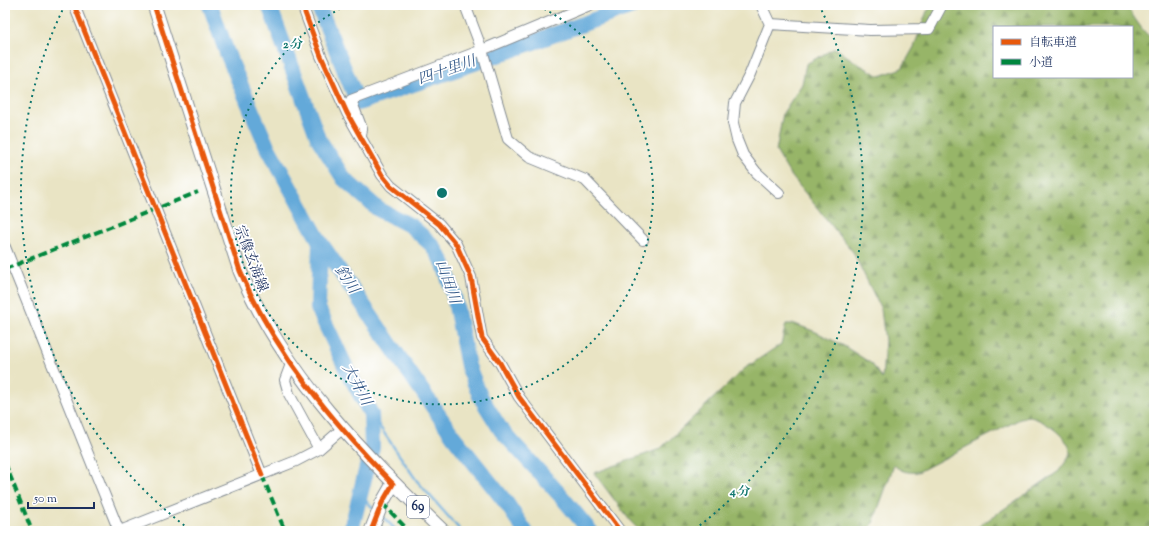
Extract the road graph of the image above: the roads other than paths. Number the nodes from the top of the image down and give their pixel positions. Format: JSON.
{"nodes":[{"id":1,"x":74,"y":5,"type":"edge"},
{"id":2,"x":154,"y":5,"type":"edge"},
{"id":3,"x":302,"y":5,"type":"edge"},
{"id":4,"x":464,"y":5,"type":"edge"},
{"id":5,"x":590,"y":5,"type":"edge"},
{"id":6,"x":761,"y":5,"type":"edge"},
{"id":7,"x":942,"y":5,"type":"edge"},
{"id":8,"x":770,"y":24,"type":"junction"},
{"id":9,"x":482,"y":50,"type":"junction"},
{"id":10,"x":361,"y":136,"type":"junction"},
{"id":11,"x":779,"y":193,"type":"dead end"},
{"id":12,"x":643,"y":240,"type":"dead end"},
{"id":13,"x":5,"y":247,"type":"edge"},
{"id":14,"x":292,"y":364,"type":"junction"},
{"id":15,"x":342,"y":429,"type":"junction"},
{"id":16,"x":319,"y":448,"type":"junction"},
{"id":17,"x":262,"y":475,"type":"junction"},
{"id":18,"x":393,"y":484,"type":"junction"},
{"id":19,"x":120,"y":531,"type":"edge"},
{"id":20,"x":371,"y":531,"type":"edge"},
{"id":21,"x":442,"y":531,"type":"edge"},
{"id":22,"x":620,"y":531,"type":"edge"}],
"edges":[{"from":1,"to":17,"type":"street"},
{"from":2,"to":14,"type":"main road","name":"宗像玄海線","number":"69"},
{"from":3,"to":10,"type":"street"},
{"from":4,"to":9,"type":"street"},
{"from":5,"to":9,"type":"street"},
{"from":6,"to":8,"type":"street"},
{"from":7,"to":8,"type":"street"},
{"from":8,"to":11,"type":"street"},
{"from":9,"to":10,"type":"street"},
{"from":9,"to":12,"type":"street"},
{"from":10,"to":22,"type":"street"},
{"from":13,"to":19,"type":"street"},
{"from":14,"to":15,"type":"main road","name":"宗像玄海線","number":"69"},
{"from":14,"to":16,"type":"street"},
{"from":15,"to":16,"type":"street"},
{"from":15,"to":18,"type":"main road","name":"宗像玄海線","number":"69"},
{"from":16,"to":17,"type":"street"},
{"from":17,"to":19,"type":"street"},
{"from":18,"to":20,"type":"main road"},
{"from":18,"to":21,"type":"main road","name":"宗像玄海線","number":"69"}]}
